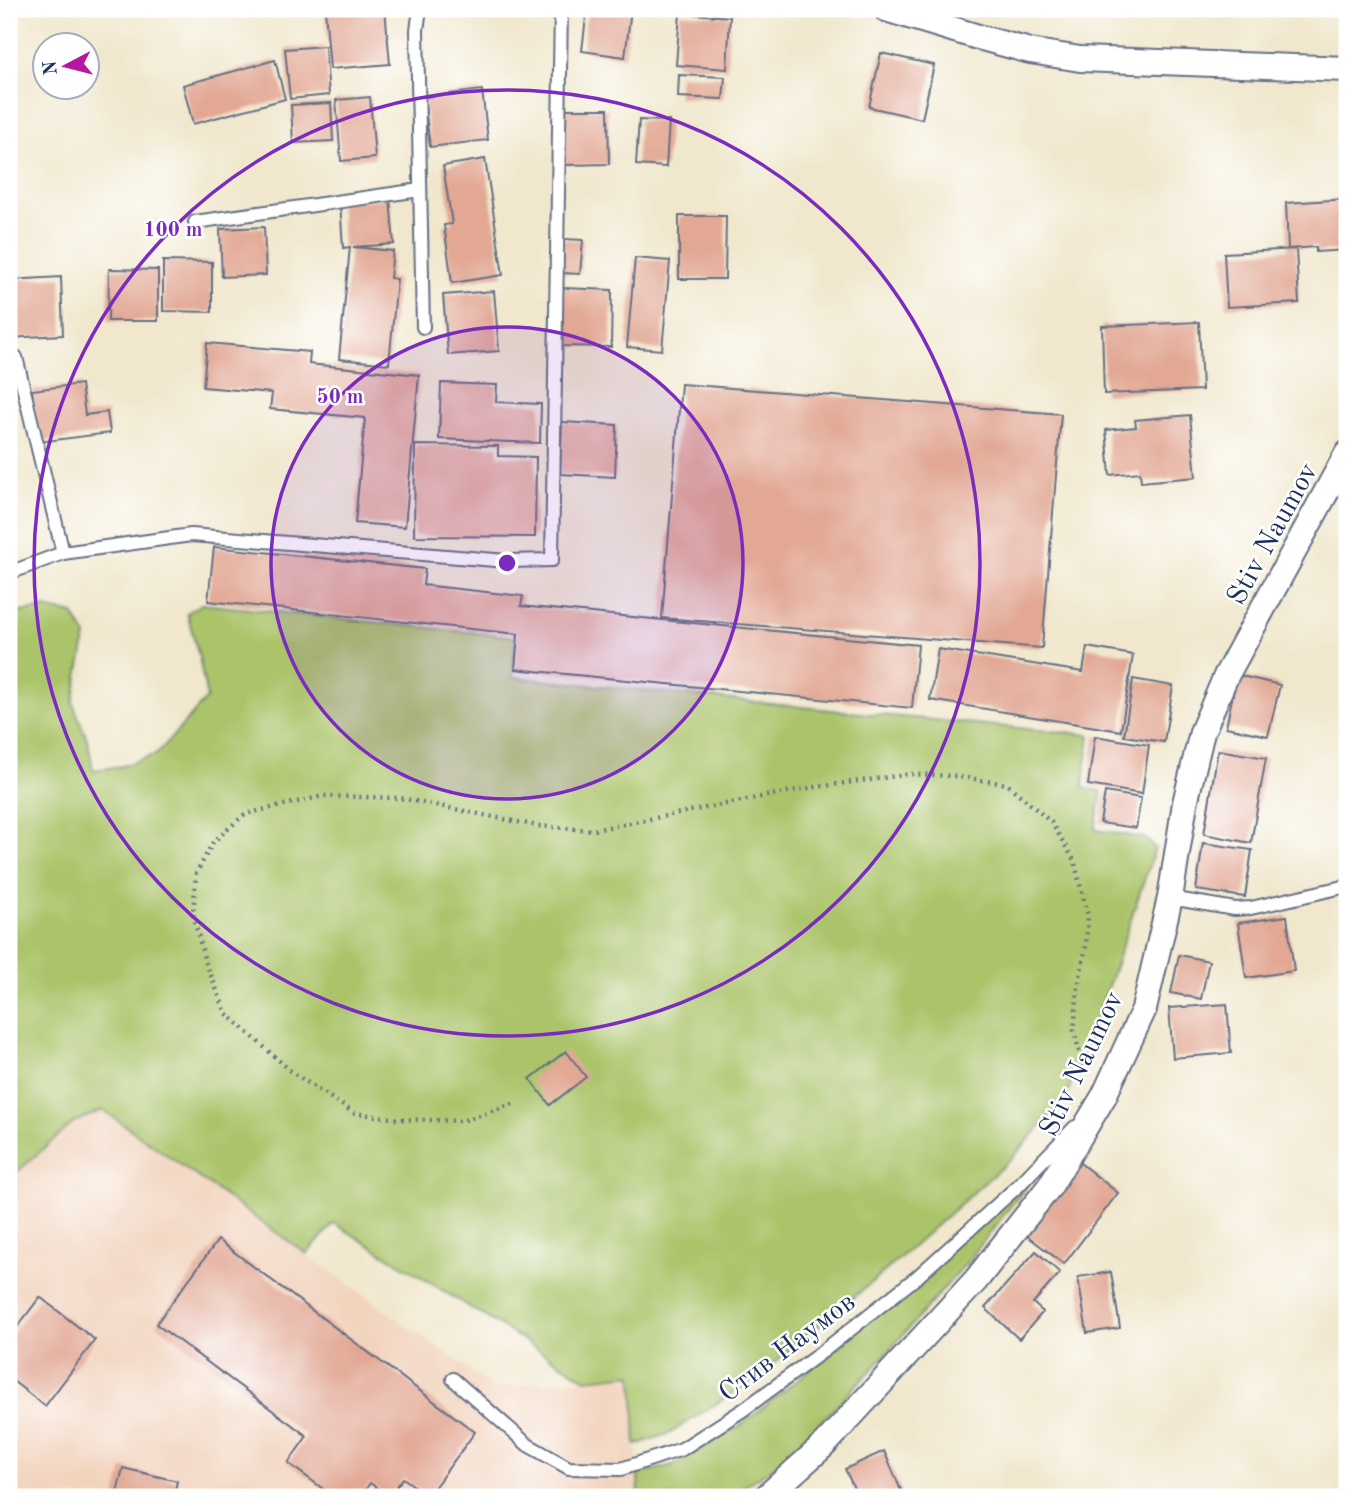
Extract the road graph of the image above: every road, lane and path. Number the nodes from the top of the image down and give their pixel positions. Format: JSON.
{"nodes":[{"id":1,"x":420,"y":9,"type":"edge"},
{"id":2,"x":561,"y":9,"type":"edge"},
{"id":3,"x":886,"y":9,"type":"edge"},
{"id":4,"x":1347,"y":69,"type":"edge"},
{"id":5,"x":420,"y":190,"type":"junction"},
{"id":6,"x":195,"y":222,"type":"dead end"},
{"id":7,"x":423,"y":327,"type":"dead end"},
{"id":8,"x":16,"y":357,"type":"dead end"},
{"id":9,"x":1347,"y":454,"type":"edge"},
{"id":10,"x":63,"y":553,"type":"junction"},
{"id":11,"x":9,"y":573,"type":"edge"},
{"id":12,"x":1347,"y":886,"type":"edge"},
{"id":13,"x":1170,"y":898,"type":"junction"},
{"id":14,"x":1104,"y":1096,"type":"junction"},
{"id":15,"x":513,"y":1104,"type":"dead end"},
{"id":16,"x":453,"y":1379,"type":"dead end"},
{"id":17,"x":766,"y":1497,"type":"edge"}],
"edges":[{"from":1,"to":5,"type":"lane"},
{"from":2,"to":10,"type":"lane"},
{"from":3,"to":4,"type":"street"},
{"from":5,"to":6,"type":"lane"},
{"from":5,"to":7,"type":"lane"},
{"from":8,"to":10,"type":"lane"},
{"from":9,"to":13,"type":"street","name":"Stiv Naumov"},
{"from":10,"to":11,"type":"lane"},
{"from":12,"to":13,"type":"lane"},
{"from":13,"to":14,"type":"street","name":"Stiv Naumov"},
{"from":14,"to":15,"type":"path"},
{"from":14,"to":16,"type":"lane","name":"Стив Наумов"},
{"from":14,"to":17,"type":"street","name":"Stiv Naumov"}]}
